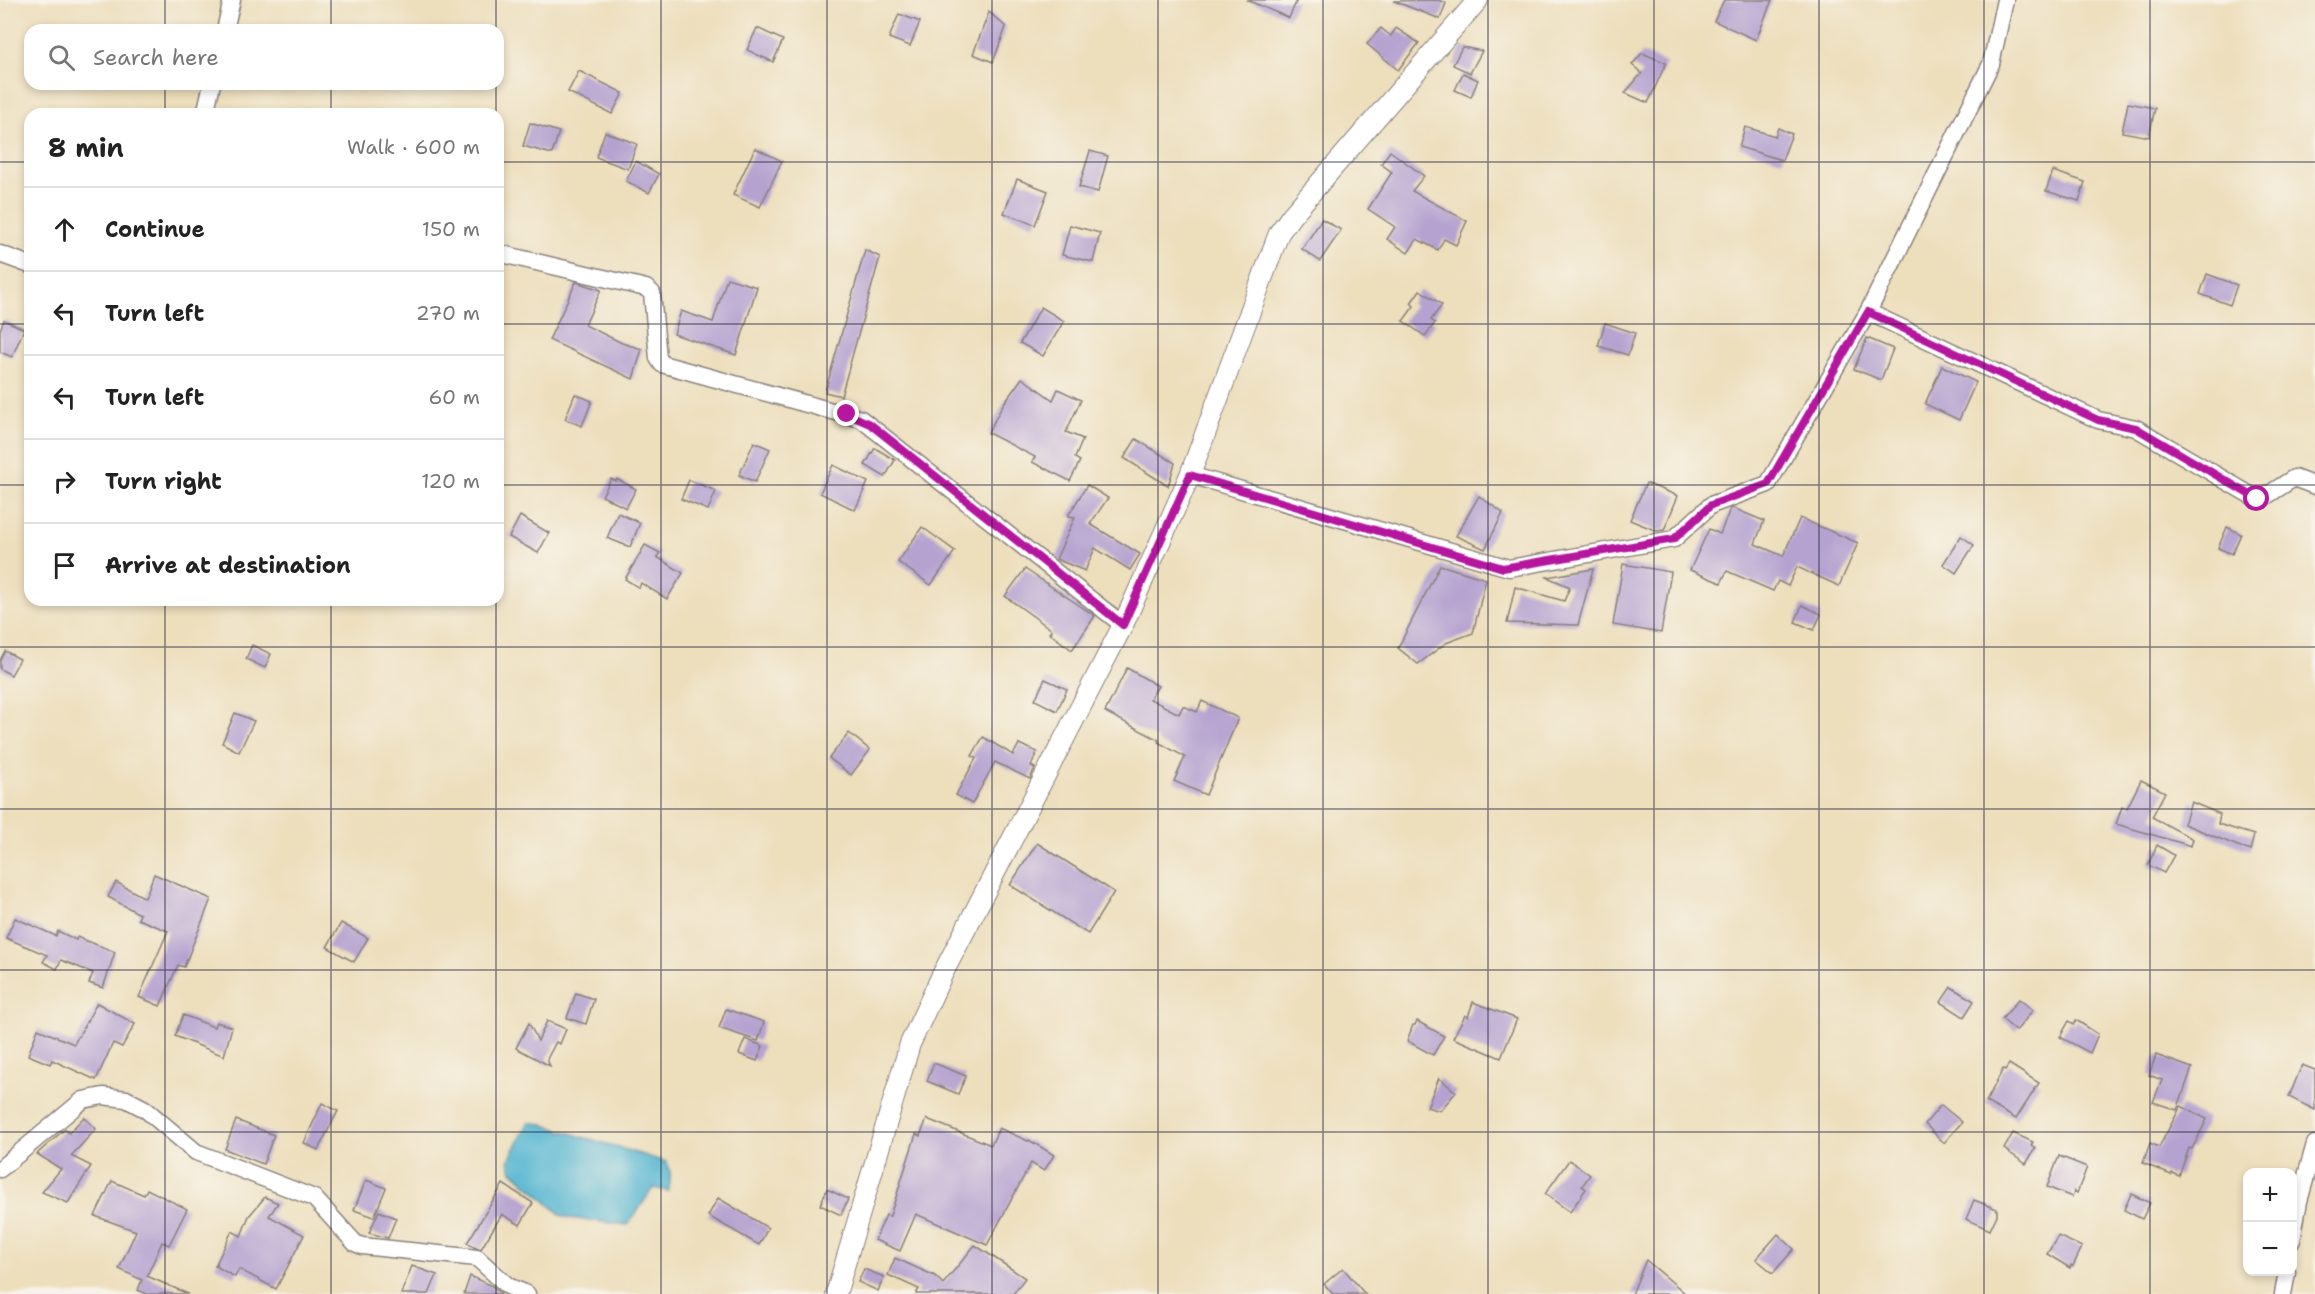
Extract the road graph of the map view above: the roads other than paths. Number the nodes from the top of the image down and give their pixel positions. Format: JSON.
{"nodes":[{"id":1,"x":232,"y":0,"type":"edge"},
{"id":2,"x":1478,"y":0,"type":"edge"},
{"id":3,"x":2005,"y":0,"type":"edge"},
{"id":4,"x":226,"y":24,"type":"edge"},
{"id":5,"x":211,"y":90,"type":"edge"},
{"id":6,"x":206,"y":108,"type":"edge"},
{"id":7,"x":0,"y":254,"type":"edge"},
{"id":8,"x":504,"y":254,"type":"edge"},
{"id":9,"x":24,"y":263,"type":"edge"},
{"id":10,"x":1868,"y":312,"type":"junction"},
{"id":11,"x":1190,"y":475,"type":"junction"},
{"id":12,"x":2315,"y":486,"type":"edge"},
{"id":13,"x":1123,"y":625,"type":"junction"},
{"id":14,"x":2315,"y":1144,"type":"edge"},
{"id":15,"x":0,"y":1169,"type":"edge"},
{"id":16,"x":2295,"y":1222,"type":"edge"},
{"id":17,"x":2286,"y":1276,"type":"edge"},
{"id":18,"x":842,"y":1290,"type":"edge"},
{"id":19,"x":526,"y":1294,"type":"edge"},
{"id":20,"x":2283,"y":1294,"type":"edge"}],
"edges":[{"from":1,"to":4,"type":"street"},
{"from":2,"to":11,"type":"street"},
{"from":3,"to":10,"type":"street"},
{"from":5,"to":6,"type":"street"},
{"from":7,"to":9,"type":"street"},
{"from":8,"to":13,"type":"street"},
{"from":10,"to":11,"type":"street"},
{"from":10,"to":12,"type":"street"},
{"from":11,"to":13,"type":"street"},
{"from":13,"to":18,"type":"street"},
{"from":14,"to":16,"type":"street"},
{"from":15,"to":19,"type":"street"},
{"from":17,"to":20,"type":"street"}]}
